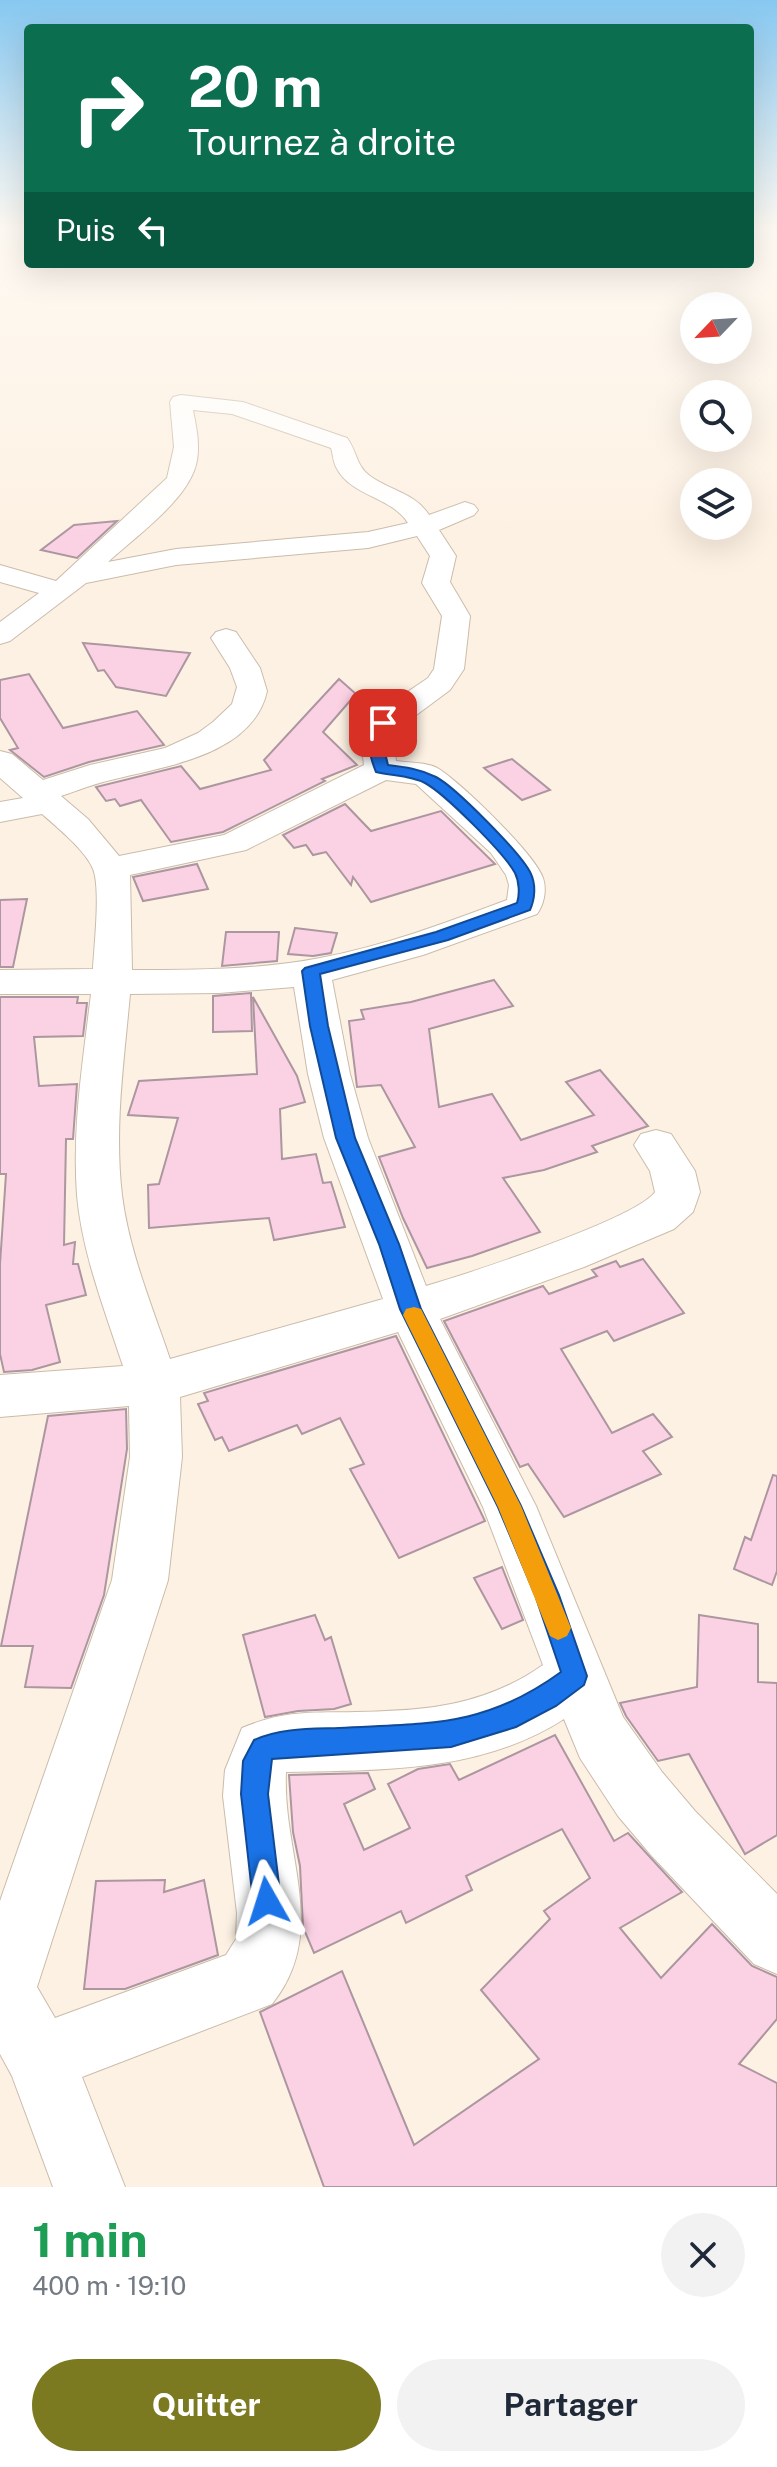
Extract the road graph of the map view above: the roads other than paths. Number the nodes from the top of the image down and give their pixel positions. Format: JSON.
{"nodes":[{"id":1,"x":465,"y":510,"type":"dead end"},
{"id":2,"x":423,"y":527,"type":"junction"},
{"id":3,"x":0,"y":573,"type":"edge"},
{"id":4,"x":70,"y":583,"type":"junction"},
{"id":5,"x":0,"y":635,"type":"edge"},
{"id":6,"x":226,"y":638,"type":"dead end"},
{"id":7,"x":0,"y":761,"type":"edge"},
{"id":8,"x":381,"y":769,"type":"junction"},
{"id":9,"x":43,"y":798,"type":"junction"},
{"id":10,"x":0,"y":812,"type":"edge"},
{"id":11,"x":111,"y":868,"type":"junction"},
{"id":12,"x":311,"y":971,"type":"junction"},
{"id":13,"x":0,"y":982,"type":"edge"},
{"id":14,"x":112,"y":982,"type":"junction"},
{"id":15,"x":656,"y":1145,"type":"dead end"},
{"id":16,"x":411,"y":1309,"type":"junction"},
{"id":17,"x":154,"y":1384,"type":"junction"},
{"id":18,"x":0,"y":1396,"type":"edge"},
{"id":19,"x":575,"y":1676,"type":"junction"},
{"id":20,"x":777,"y":1941,"type":"edge"},
{"id":21,"x":1,"y":1992,"type":"edge"},
{"id":22,"x":40,"y":2058,"type":"junction"},
{"id":23,"x":89,"y":2187,"type":"edge"}],
"edges":[{"from":1,"to":2,"type":"street"},
{"from":2,"to":4,"type":"street"},
{"from":2,"to":4,"type":"street"},
{"from":2,"to":8,"type":"street"},
{"from":3,"to":4,"type":"street"},
{"from":4,"to":5,"type":"street"},
{"from":6,"to":9,"type":"street"},
{"from":7,"to":9,"type":"street"},
{"from":8,"to":11,"type":"street"},
{"from":8,"to":12,"type":"street"},
{"from":9,"to":10,"type":"street"},
{"from":9,"to":11,"type":"street"},
{"from":11,"to":14,"type":"street"},
{"from":12,"to":14,"type":"street"},
{"from":12,"to":16,"type":"street"},
{"from":13,"to":14,"type":"street"},
{"from":14,"to":17,"type":"street"},
{"from":15,"to":16,"type":"street"},
{"from":16,"to":17,"type":"street"},
{"from":16,"to":19,"type":"street"},
{"from":17,"to":18,"type":"street"},
{"from":17,"to":21,"type":"street"},
{"from":19,"to":20,"type":"street"},
{"from":19,"to":22,"type":"street"},
{"from":21,"to":22,"type":"street"},
{"from":22,"to":23,"type":"street"}]}
